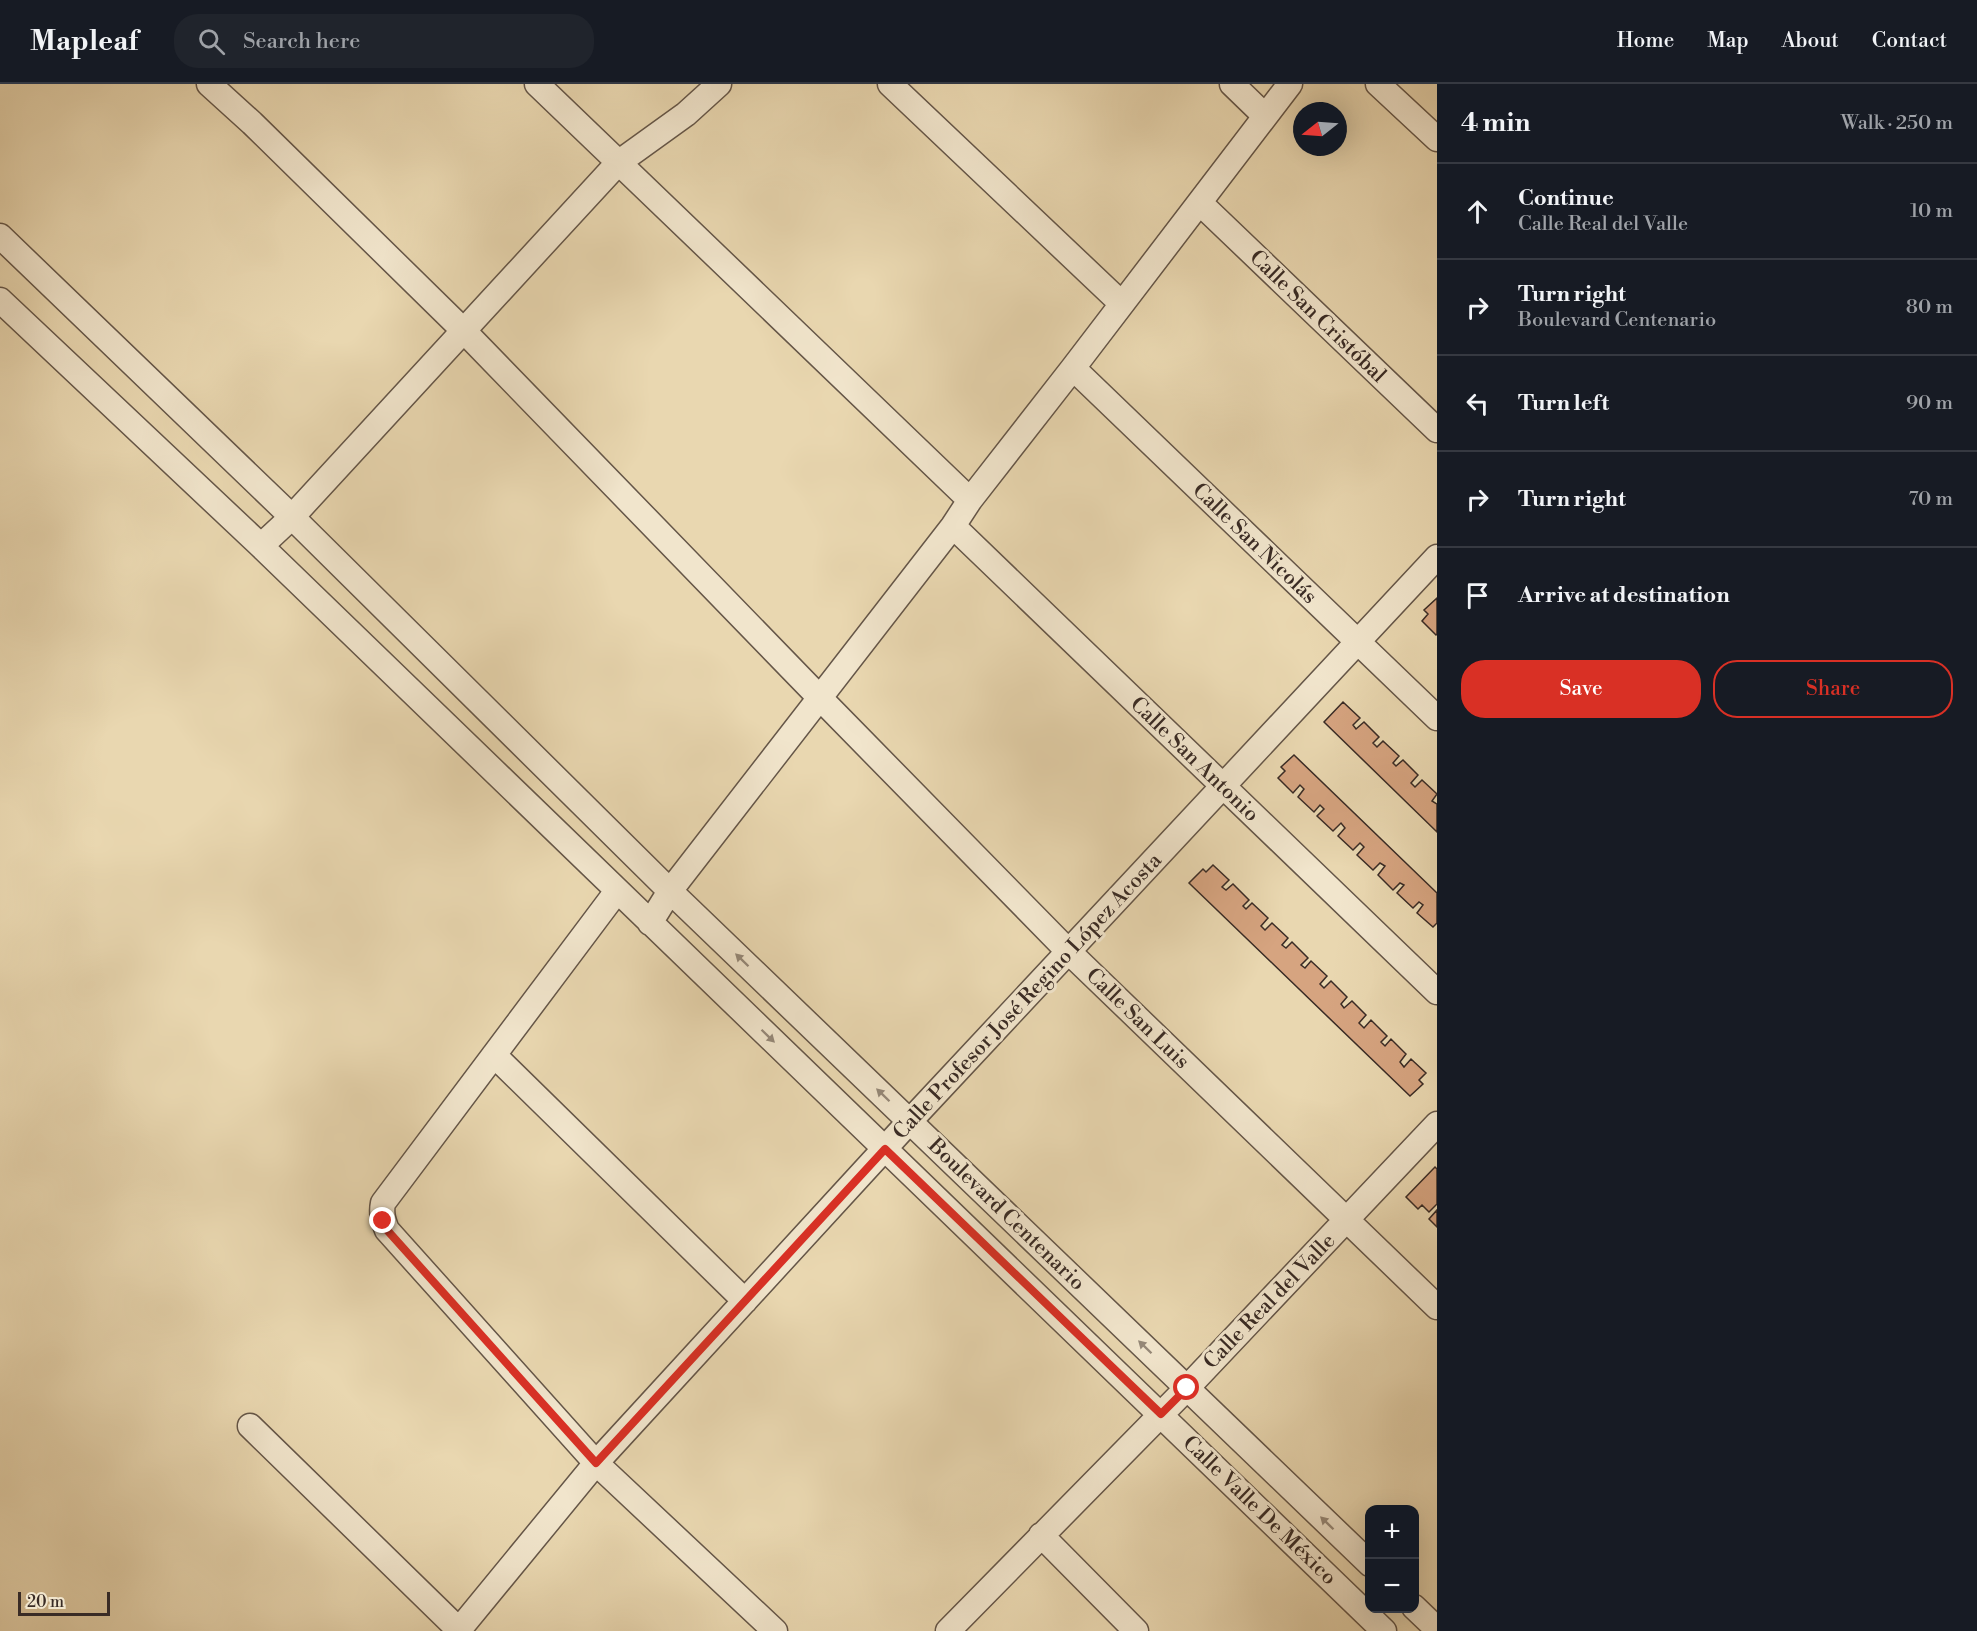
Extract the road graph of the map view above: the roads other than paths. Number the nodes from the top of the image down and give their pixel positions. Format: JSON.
{"nodes":[{"id":1,"x":209,"y":84,"type":"edge"},
{"id":2,"x":537,"y":84,"type":"edge"},
{"id":3,"x":719,"y":84,"type":"edge"},
{"id":4,"x":890,"y":84,"type":"edge"},
{"id":5,"x":1232,"y":84,"type":"edge"},
{"id":6,"x":1290,"y":84,"type":"edge"},
{"id":7,"x":1378,"y":84,"type":"edge"},
{"id":8,"x":1265,"y":116,"type":"junction"},
{"id":9,"x":1437,"y":139,"type":"edge"},
{"id":10,"x":618,"y":163,"type":"junction"},
{"id":11,"x":1200,"y":203,"type":"junction"},
{"id":12,"x":0,"y":236,"type":"edge"},
{"id":13,"x":0,"y":300,"type":"edge"},
{"id":14,"x":1122,"y":304,"type":"junction"},
{"id":15,"x":463,"y":330,"type":"junction"},
{"id":16,"x":1073,"y":368,"type":"junction"},
{"id":17,"x":1437,"y":430,"type":"edge"},
{"id":18,"x":970,"y":500,"type":"junction"},
{"id":19,"x":292,"y":518,"type":"junction"},
{"id":20,"x":953,"y":526,"type":"junction"},
{"id":21,"x":261,"y":546,"type":"junction"},
{"id":22,"x":1437,"y":557,"type":"edge"},
{"id":23,"x":1358,"y":641,"type":"junction"},
{"id":24,"x":819,"y":697,"type":"junction"},
{"id":25,"x":1437,"y":718,"type":"edge"},
{"id":26,"x":1223,"y":786,"type":"junction"},
{"id":27,"x":617,"y":891,"type":"junction"},
{"id":28,"x":670,"y":891,"type":"junction"},
{"id":29,"x":650,"y":922,"type":"junction"},
{"id":30,"x":1069,"y":952,"type":"junction"},
{"id":31,"x":1437,"y":992,"type":"edge"},
{"id":32,"x":494,"y":1055,"type":"junction"},
{"id":33,"x":910,"y":1121,"type":"junction"},
{"id":34,"x":1437,"y":1124,"type":"edge"},
{"id":35,"x":885,"y":1149,"type":"junction"},
{"id":36,"x":1347,"y":1219,"type":"junction"},
{"id":37,"x":745,"y":1301,"type":"junction"},
{"id":38,"x":1437,"y":1307,"type":"edge"},
{"id":39,"x":1187,"y":1388,"type":"junction"},
{"id":40,"x":1161,"y":1414,"type":"junction"},
{"id":41,"x":250,"y":1426,"type":"dead end"},
{"id":42,"x":596,"y":1463,"type":"junction"},
{"id":43,"x":1041,"y":1535,"type":"junction"},
{"id":44,"x":1365,"y":1559,"type":"edge"},
{"id":45,"x":1419,"y":1612,"type":"edge"},
{"id":46,"x":1437,"y":1629,"type":"edge"},
{"id":47,"x":459,"y":1630,"type":"edge"},
{"id":48,"x":775,"y":1631,"type":"edge"},
{"id":49,"x":948,"y":1631,"type":"edge"},
{"id":50,"x":1136,"y":1631,"type":"edge"},
{"id":51,"x":1384,"y":1631,"type":"edge"}],
"edges":[{"from":1,"to":15,"type":"street","name":"Calle San Luis"},
{"from":2,"to":10,"type":"street"},
{"from":3,"to":10,"type":"street"},
{"from":4,"to":14,"type":"street"},
{"from":5,"to":8,"type":"street"},
{"from":6,"to":8,"type":"street"},
{"from":7,"to":9,"type":"street"},
{"from":8,"to":11,"type":"street"},
{"from":10,"to":15,"type":"street"},
{"from":10,"to":18,"type":"street"},
{"from":11,"to":14,"type":"street"},
{"from":11,"to":17,"type":"street","name":"Calle San Cristóbal"},
{"from":12,"to":19,"type":"street","name":"Boulevard Centenario"},
{"from":13,"to":21,"type":"street","name":"Boulevard Centenario"},
{"from":14,"to":16,"type":"street"},
{"from":15,"to":19,"type":"street"},
{"from":15,"to":24,"type":"street","name":"Calle San Luis"},
{"from":16,"to":18,"type":"street"},
{"from":16,"to":23,"type":"street","name":"Calle San Nicolás"},
{"from":18,"to":20,"type":"street"},
{"from":19,"to":21,"type":"street"},
{"from":19,"to":28,"type":"street","name":"Boulevard Centenario"},
{"from":20,"to":24,"type":"street"},
{"from":20,"to":26,"type":"street","name":"Calle San Antonio"},
{"from":21,"to":27,"type":"street","name":"Boulevard Centenario"},
{"from":22,"to":23,"type":"street","name":"Calle Profesor José Regino López Acosta"},
{"from":23,"to":25,"type":"street","name":"Calle San Nicolás"},
{"from":23,"to":26,"type":"street","name":"Calle Profesor José Regino López Acosta"},
{"from":24,"to":28,"type":"street"},
{"from":24,"to":30,"type":"street","name":"Calle San Luis"},
{"from":26,"to":30,"type":"street","name":"Calle Profesor José Regino López Acosta"},
{"from":26,"to":31,"type":"street","name":"Calle San Antonio"},
{"from":27,"to":29,"type":"street","name":"Boulevard Centenario"},
{"from":27,"to":32,"type":"street"},
{"from":28,"to":29,"type":"street"},
{"from":33,"to":28,"type":"street","name":"Boulevard Centenario","one_way":true},
{"from":29,"to":35,"type":"street","name":"Boulevard Centenario","one_way":true},
{"from":30,"to":33,"type":"street","name":"Calle Profesor José Regino López Acosta"},
{"from":30,"to":36,"type":"street","name":"Calle San Luis"},
{"from":32,"to":37,"type":"street"},
{"from":32,"to":42,"type":"street"},
{"from":33,"to":35,"type":"street","name":"Calle Profesor José Regino López Acosta"},
{"from":39,"to":33,"type":"street","name":"Boulevard Centenario","one_way":true},
{"from":34,"to":36,"type":"street","name":"Calle Real del Valle"},
{"from":35,"to":37,"type":"street","name":"Calle Profesor José Regino López Acosta"},
{"from":35,"to":40,"type":"street","name":"Boulevard Centenario"},
{"from":36,"to":38,"type":"street","name":"Calle San Luis"},
{"from":36,"to":39,"type":"street","name":"Calle Real del Valle"},
{"from":37,"to":42,"type":"street","name":"Calle Profesor José Regino López Acosta"},
{"from":39,"to":40,"type":"street","name":"Calle Real del Valle"},
{"from":44,"to":39,"type":"street","name":"Calle Valle De México","one_way":true},
{"from":40,"to":43,"type":"street","name":"Calle Real del Valle"},
{"from":40,"to":51,"type":"street","name":"Calle Valle De México"},
{"from":41,"to":47,"type":"street"},
{"from":42,"to":47,"type":"street","name":"Calle Profesor José Regino López Acosta"},
{"from":42,"to":48,"type":"street"},
{"from":43,"to":49,"type":"street","name":"Calle Real del Valle"},
{"from":43,"to":50,"type":"street"},
{"from":45,"to":46,"type":"street"}]}
